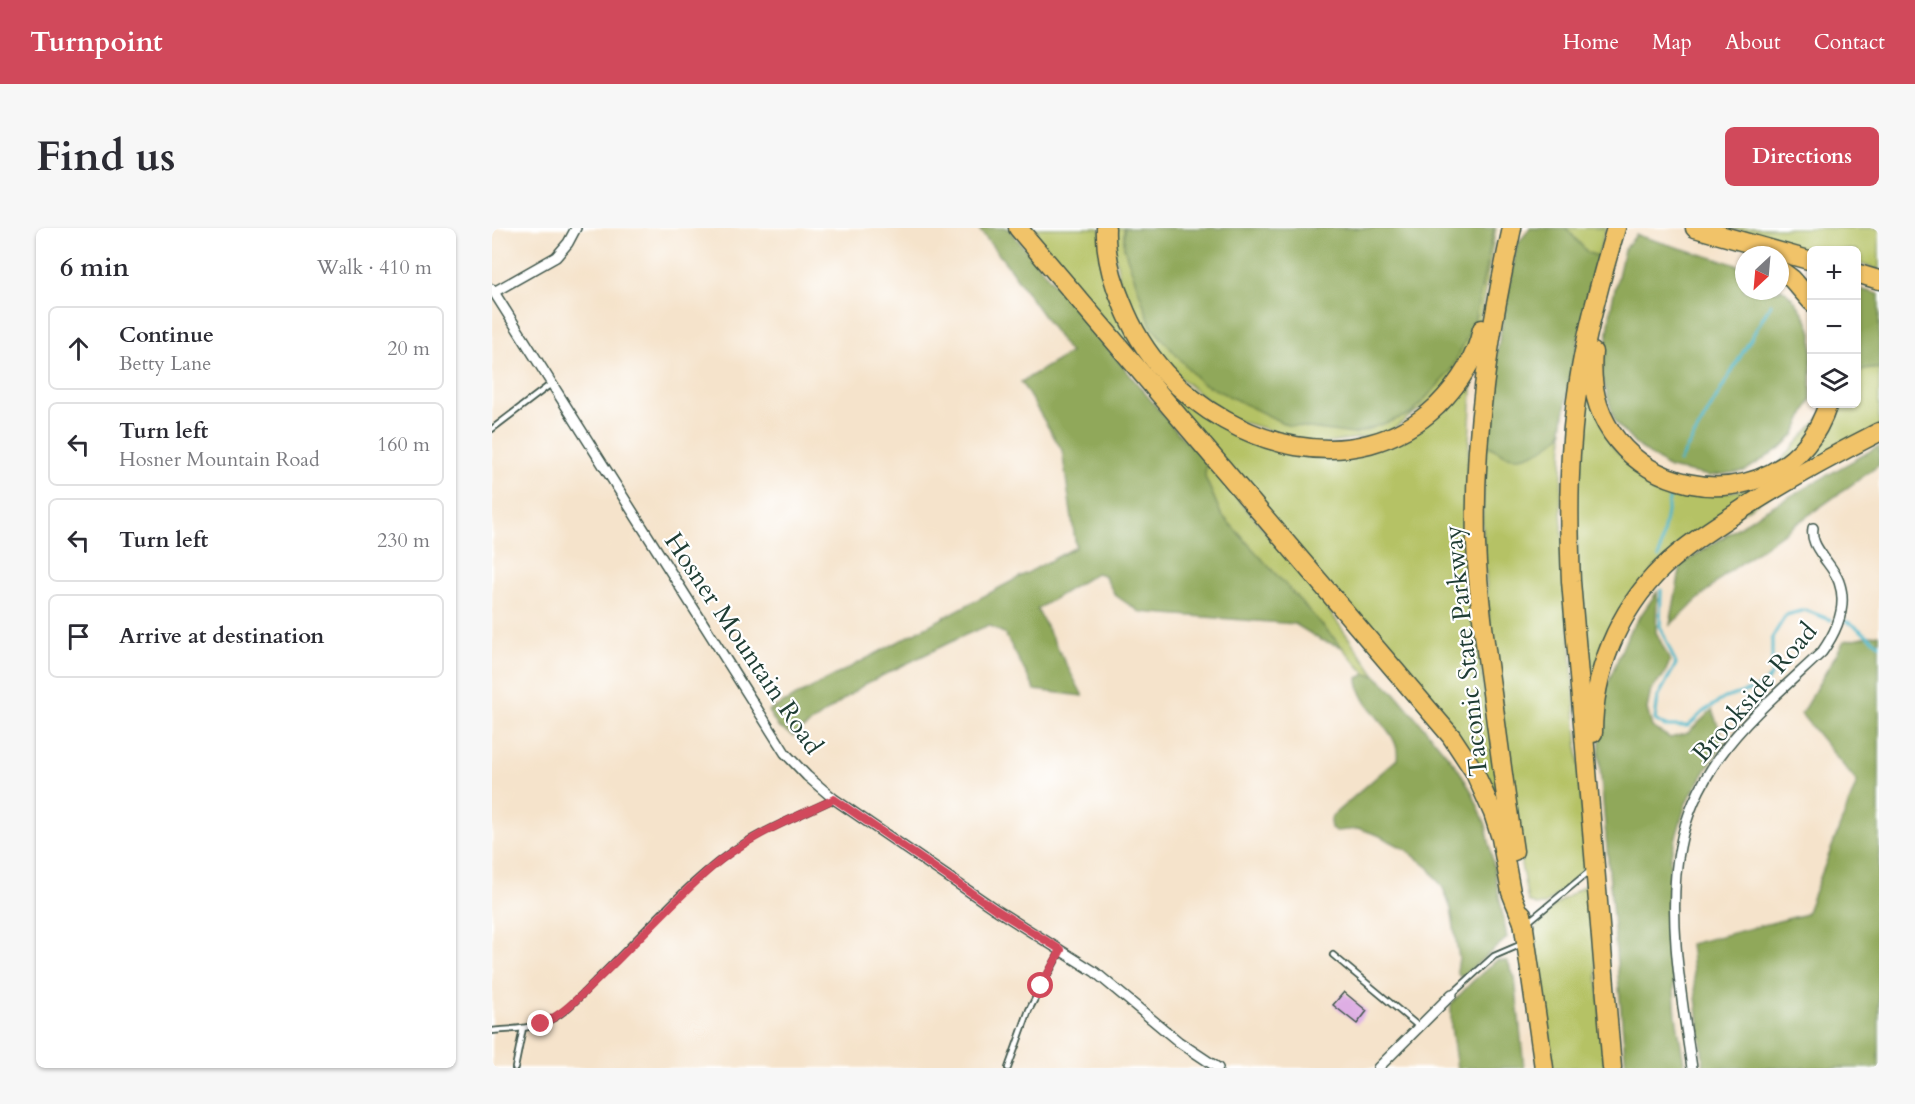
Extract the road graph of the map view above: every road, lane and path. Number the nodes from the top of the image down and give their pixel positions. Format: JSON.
{"nodes":[{"id":1,"x":576,"y":228,"type":"edge"},
{"id":2,"x":1018,"y":228,"type":"edge"},
{"id":3,"x":1106,"y":228,"type":"edge"},
{"id":4,"x":1512,"y":228,"type":"edge"},
{"id":5,"x":1616,"y":228,"type":"edge"},
{"id":6,"x":1685,"y":228,"type":"edge"},
{"id":7,"x":1695,"y":228,"type":"edge"},
{"id":8,"x":1735,"y":251,"type":"edge"},
{"id":9,"x":1807,"y":260,"type":"edge"},
{"id":10,"x":1861,"y":274,"type":"edge"},
{"id":11,"x":1789,"y":277,"type":"edge"},
{"id":12,"x":1879,"y":280,"type":"edge"},
{"id":13,"x":493,"y":291,"type":"edge"},
{"id":14,"x":1496,"y":298,"type":"junction"},
{"id":15,"x":1810,"y":300,"type":"edge"},
{"id":16,"x":1593,"y":310,"type":"junction"},
{"id":17,"x":551,"y":384,"type":"junction"},
{"id":18,"x":1825,"y":408,"type":"edge"},
{"id":19,"x":492,"y":429,"type":"edge"},
{"id":20,"x":1879,"y":432,"type":"edge"},
{"id":21,"x":1813,"y":528,"type":"dead end"},
{"id":22,"x":834,"y":799,"type":"junction"},
{"id":23,"x":1595,"y":867,"type":"junction"},
{"id":24,"x":1525,"y":934,"type":"junction"},
{"id":25,"x":1061,"y":950,"type":"junction"},
{"id":26,"x":1333,"y":955,"type":"dead end"},
{"id":27,"x":1452,"y":994,"type":"joint"},
{"id":28,"x":1419,"y":1027,"type":"junction"},
{"id":29,"x":523,"y":1028,"type":"junction"},
{"id":30,"x":492,"y":1031,"type":"edge"},
{"id":31,"x":1613,"y":1063,"type":"edge"},
{"id":32,"x":515,"y":1068,"type":"edge"},
{"id":33,"x":1008,"y":1068,"type":"edge"},
{"id":34,"x":1218,"y":1068,"type":"edge"},
{"id":35,"x":1378,"y":1068,"type":"edge"},
{"id":36,"x":1544,"y":1068,"type":"edge"},
{"id":37,"x":1692,"y":1068,"type":"edge"}],
"edges":[{"from":1,"to":13,"type":"street"},
{"from":2,"to":24,"type":"highway"},
{"from":3,"to":14,"type":"highway"},
{"from":4,"to":14,"type":"highway","name":"Taconic State Parkway"},
{"from":5,"to":16,"type":"highway"},
{"from":6,"to":8,"type":"highway"},
{"from":7,"to":9,"type":"highway"},
{"from":10,"to":12,"type":"highway"},
{"from":11,"to":15,"type":"highway"},
{"from":13,"to":17,"type":"street","name":"Hosner Mountain Road"},
{"from":14,"to":24,"type":"highway","name":"Taconic State Parkway"},
{"from":16,"to":18,"type":"highway"},
{"from":16,"to":23,"type":"highway"},
{"from":17,"to":19,"type":"lane"},
{"from":17,"to":22,"type":"street","name":"Hosner Mountain Road"},
{"from":20,"to":23,"type":"highway"},
{"from":21,"to":37,"type":"street","name":"Brookside Road"},
{"from":22,"to":25,"type":"street","name":"Hosner Mountain Road"},
{"from":22,"to":29,"type":"lane"},
{"from":23,"to":24,"type":"lane"},
{"from":23,"to":31,"type":"highway"},
{"from":24,"to":27,"type":"lane"},
{"from":24,"to":36,"type":"highway","name":"Taconic State Parkway"},
{"from":25,"to":33,"type":"lane"},
{"from":25,"to":34,"type":"street","name":"Hosner Mountain Road"},
{"from":26,"to":28,"type":"lane"},
{"from":27,"to":28,"type":"street"},
{"from":28,"to":35,"type":"street"},
{"from":29,"to":30,"type":"lane"},
{"from":29,"to":32,"type":"lane"}]}
